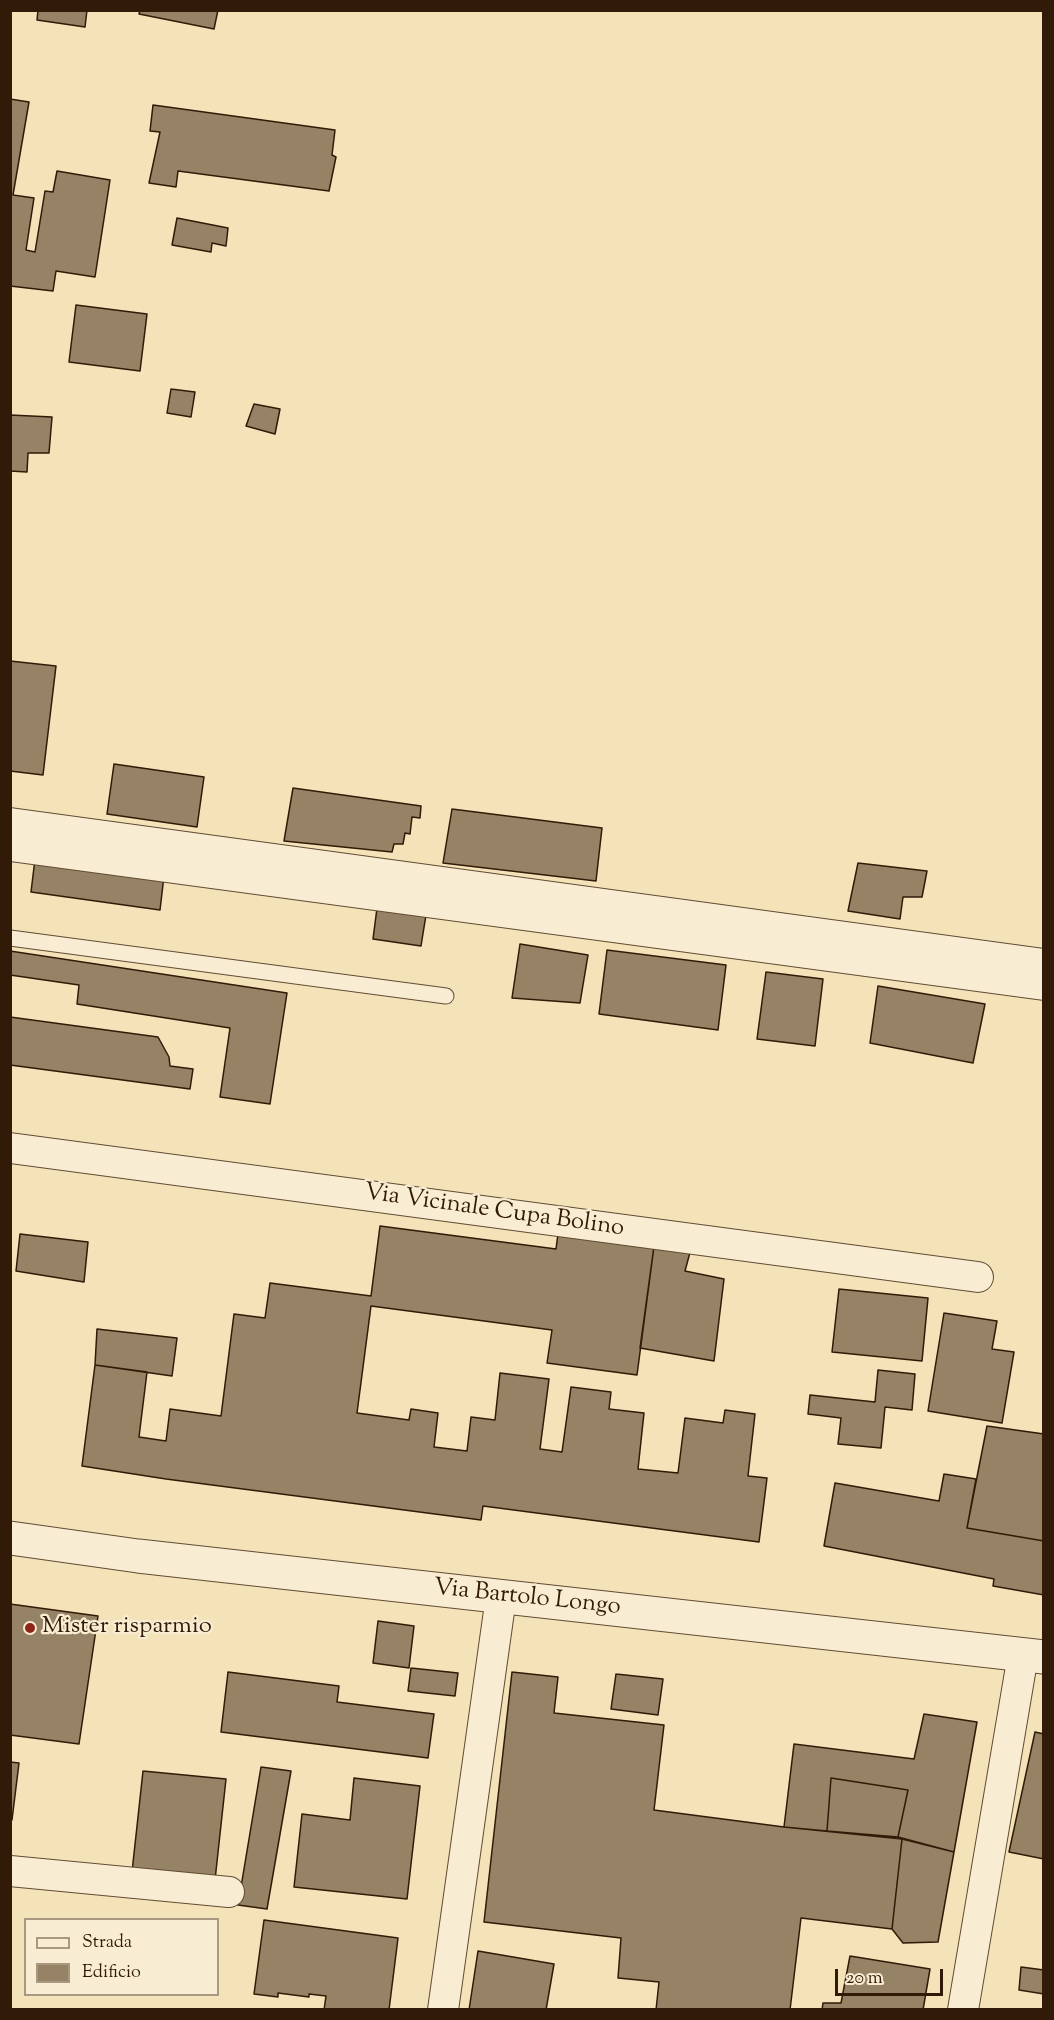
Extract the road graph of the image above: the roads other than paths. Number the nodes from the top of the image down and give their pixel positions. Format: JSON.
{"nodes":[{"id":1,"x":10,"y":823,"type":"edge"},
{"id":2,"x":10,"y":846,"type":"edge"},
{"id":3,"x":10,"y":938,"type":"edge"},
{"id":4,"x":1044,"y":963,"type":"edge"},
{"id":5,"x":1044,"y":985,"type":"edge"},
{"id":6,"x":446,"y":996,"type":"dead end"},
{"id":7,"x":10,"y":1148,"type":"edge"},
{"id":8,"x":978,"y":1277,"type":"dead end"},
{"id":9,"x":10,"y":1538,"type":"edge"},
{"id":10,"x":501,"y":1597,"type":"junction"},
{"id":11,"x":1033,"y":1656,"type":"edge"},
{"id":12,"x":10,"y":1871,"type":"edge"},
{"id":13,"x":229,"y":1892,"type":"dead end"},
{"id":14,"x":443,"y":2010,"type":"edge"},
{"id":15,"x":963,"y":2010,"type":"edge"}],
"edges":[{"from":1,"to":4,"type":"street"},
{"from":2,"to":5,"type":"street"},
{"from":3,"to":6,"type":"lane"},
{"from":7,"to":8,"type":"street","name":"Via Vicinale Cupa Bolino"},
{"from":9,"to":10,"type":"street","name":"Via Bartolo Longo"},
{"from":10,"to":11,"type":"street","name":"Via Bartolo Longo"},
{"from":10,"to":14,"type":"street"},
{"from":11,"to":15,"type":"street"},
{"from":12,"to":13,"type":"street"}]}
